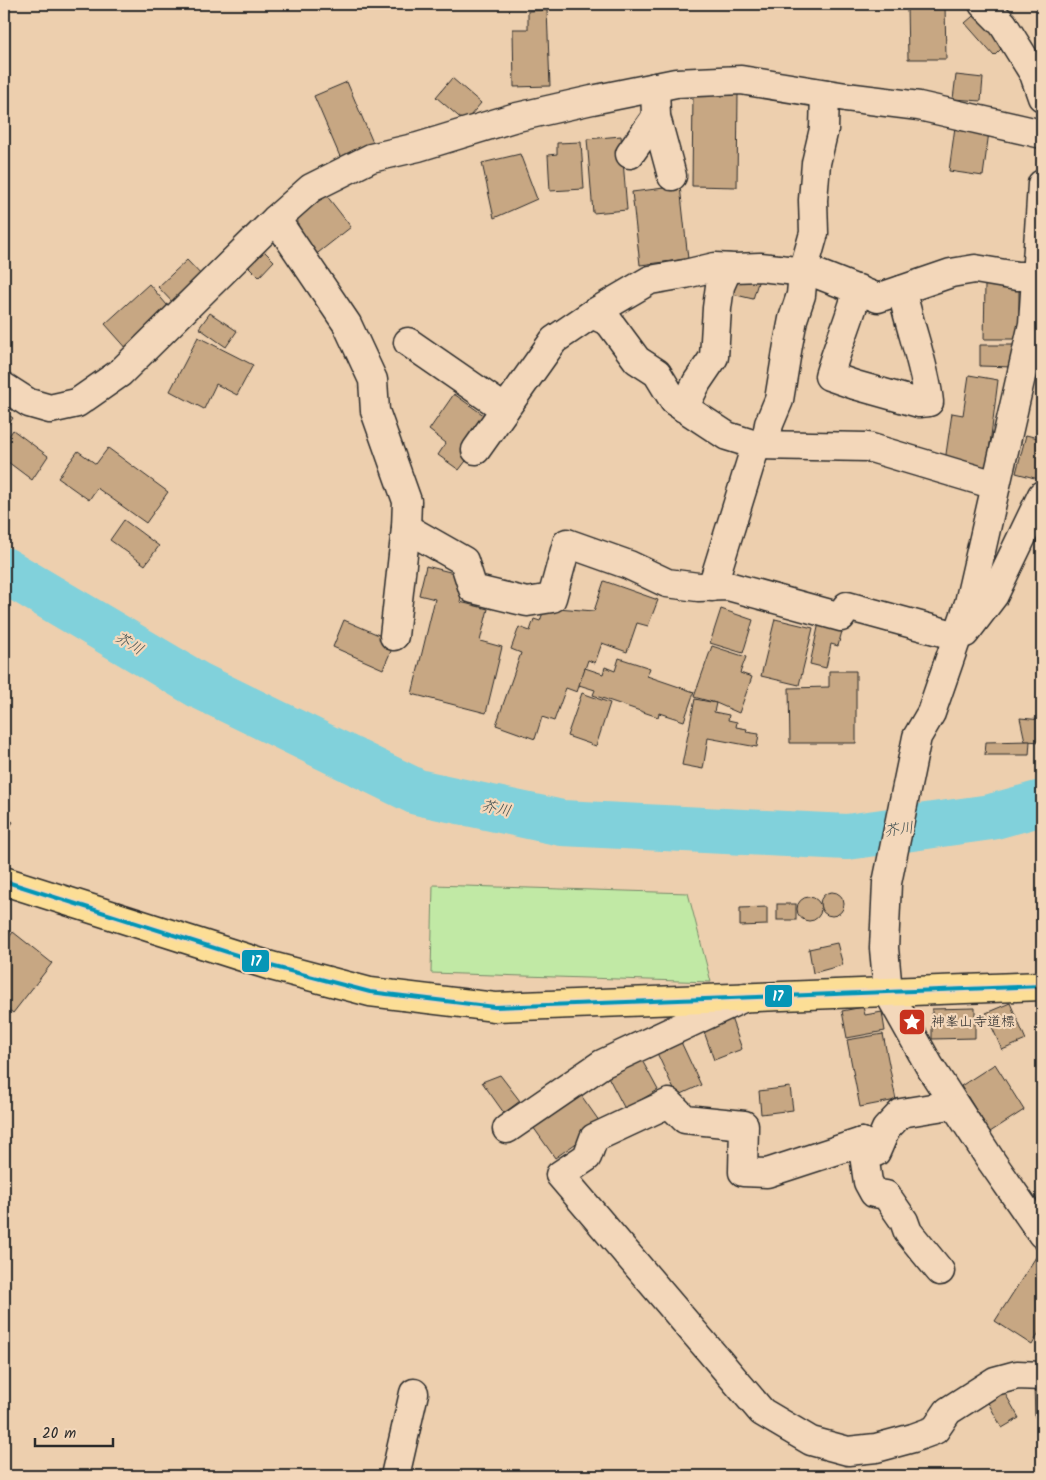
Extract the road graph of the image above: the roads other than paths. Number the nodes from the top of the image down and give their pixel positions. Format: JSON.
{"nodes":[{"id":1,"x":983,"y":4,"type":"edge"},
{"id":2,"x":1040,"y":79,"type":"edge"},
{"id":3,"x":655,"y":87,"type":"junction"},
{"id":4,"x":825,"y":94,"type":"junction"},
{"id":5,"x":656,"y":117,"type":"junction"},
{"id":6,"x":1042,"y":134,"type":"edge"},
{"id":7,"x":630,"y":154,"type":"dead end"},
{"id":8,"x":672,"y":176,"type":"dead end"},
{"id":9,"x":1042,"y":184,"type":"edge"},
{"id":10,"x":276,"y":219,"type":"junction"},
{"id":11,"x":728,"y":268,"type":"junction"},
{"id":12,"x":803,"y":272,"type":"junction"},
{"id":13,"x":1036,"y":276,"type":"junction"},
{"id":14,"x":858,"y":289,"type":"junction"},
{"id":15,"x":902,"y":290,"type":"junction"},
{"id":16,"x":592,"y":314,"type":"junction"},
{"id":17,"x":408,"y":342,"type":"dead end"},
{"id":18,"x":4,"y":387,"type":"edge"},
{"id":19,"x":684,"y":408,"type":"junction"},
{"id":20,"x":505,"y":409,"type":"junction"},
{"id":21,"x":761,"y":445,"type":"junction"},
{"id":22,"x":476,"y":450,"type":"dead end"},
{"id":23,"x":995,"y":485,"type":"junction"},
{"id":24,"x":1042,"y":495,"type":"edge"},
{"id":25,"x":406,"y":528,"type":"junction"},
{"id":26,"x":712,"y":587,"type":"junction"},
{"id":27,"x":394,"y":636,"type":"dead end"},
{"id":28,"x":955,"y":643,"type":"junction"},
{"id":29,"x":4,"y":880,"type":"edge"},
{"id":30,"x":1042,"y":986,"type":"edge"},
{"id":31,"x":888,"y":992,"type":"junction"},
{"id":32,"x":745,"y":998,"type":"junction"},
{"id":33,"x":944,"y":1106,"type":"dead end"},
{"id":34,"x":507,"y":1129,"type":"dead end"},
{"id":35,"x":862,"y":1142,"type":"junction"},
{"id":36,"x":1042,"y":1234,"type":"edge"},
{"id":37,"x":940,"y":1271,"type":"dead end"},
{"id":38,"x":1042,"y":1376,"type":"edge"},
{"id":39,"x":414,"y":1393,"type":"dead end"},
{"id":40,"x":395,"y":1476,"type":"edge"}],
"edges":[{"from":1,"to":2,"type":"street"},
{"from":3,"to":4,"type":"street"},
{"from":3,"to":5,"type":"street"},
{"from":3,"to":10,"type":"street"},
{"from":4,"to":6,"type":"street"},
{"from":4,"to":12,"type":"street"},
{"from":5,"to":7,"type":"street"},
{"from":5,"to":8,"type":"street"},
{"from":9,"to":13,"type":"street"},
{"from":10,"to":18,"type":"street"},
{"from":10,"to":25,"type":"street"},
{"from":11,"to":12,"type":"street"},
{"from":11,"to":16,"type":"street"},
{"from":11,"to":19,"type":"street"},
{"from":12,"to":14,"type":"street"},
{"from":12,"to":21,"type":"street"},
{"from":13,"to":15,"type":"street"},
{"from":13,"to":23,"type":"street"},
{"from":14,"to":15,"type":"street"},
{"from":14,"to":15,"type":"street"},
{"from":16,"to":19,"type":"street"},
{"from":16,"to":20,"type":"street"},
{"from":17,"to":20,"type":"street"},
{"from":19,"to":21,"type":"street"},
{"from":20,"to":22,"type":"street"},
{"from":21,"to":23,"type":"street"},
{"from":21,"to":26,"type":"street"},
{"from":23,"to":28,"type":"street"},
{"from":24,"to":28,"type":"street"},
{"from":25,"to":26,"type":"street"},
{"from":25,"to":27,"type":"street"},
{"from":26,"to":28,"type":"street"},
{"from":28,"to":31,"type":"street"},
{"from":29,"to":32,"type":"main road"},
{"from":30,"to":31,"type":"main road"},
{"from":31,"to":32,"type":"main road"},
{"from":31,"to":36,"type":"street"},
{"from":32,"to":34,"type":"street"},
{"from":33,"to":35,"type":"street"},
{"from":35,"to":37,"type":"street"},
{"from":35,"to":38,"type":"street"},
{"from":39,"to":40,"type":"street"}]}
